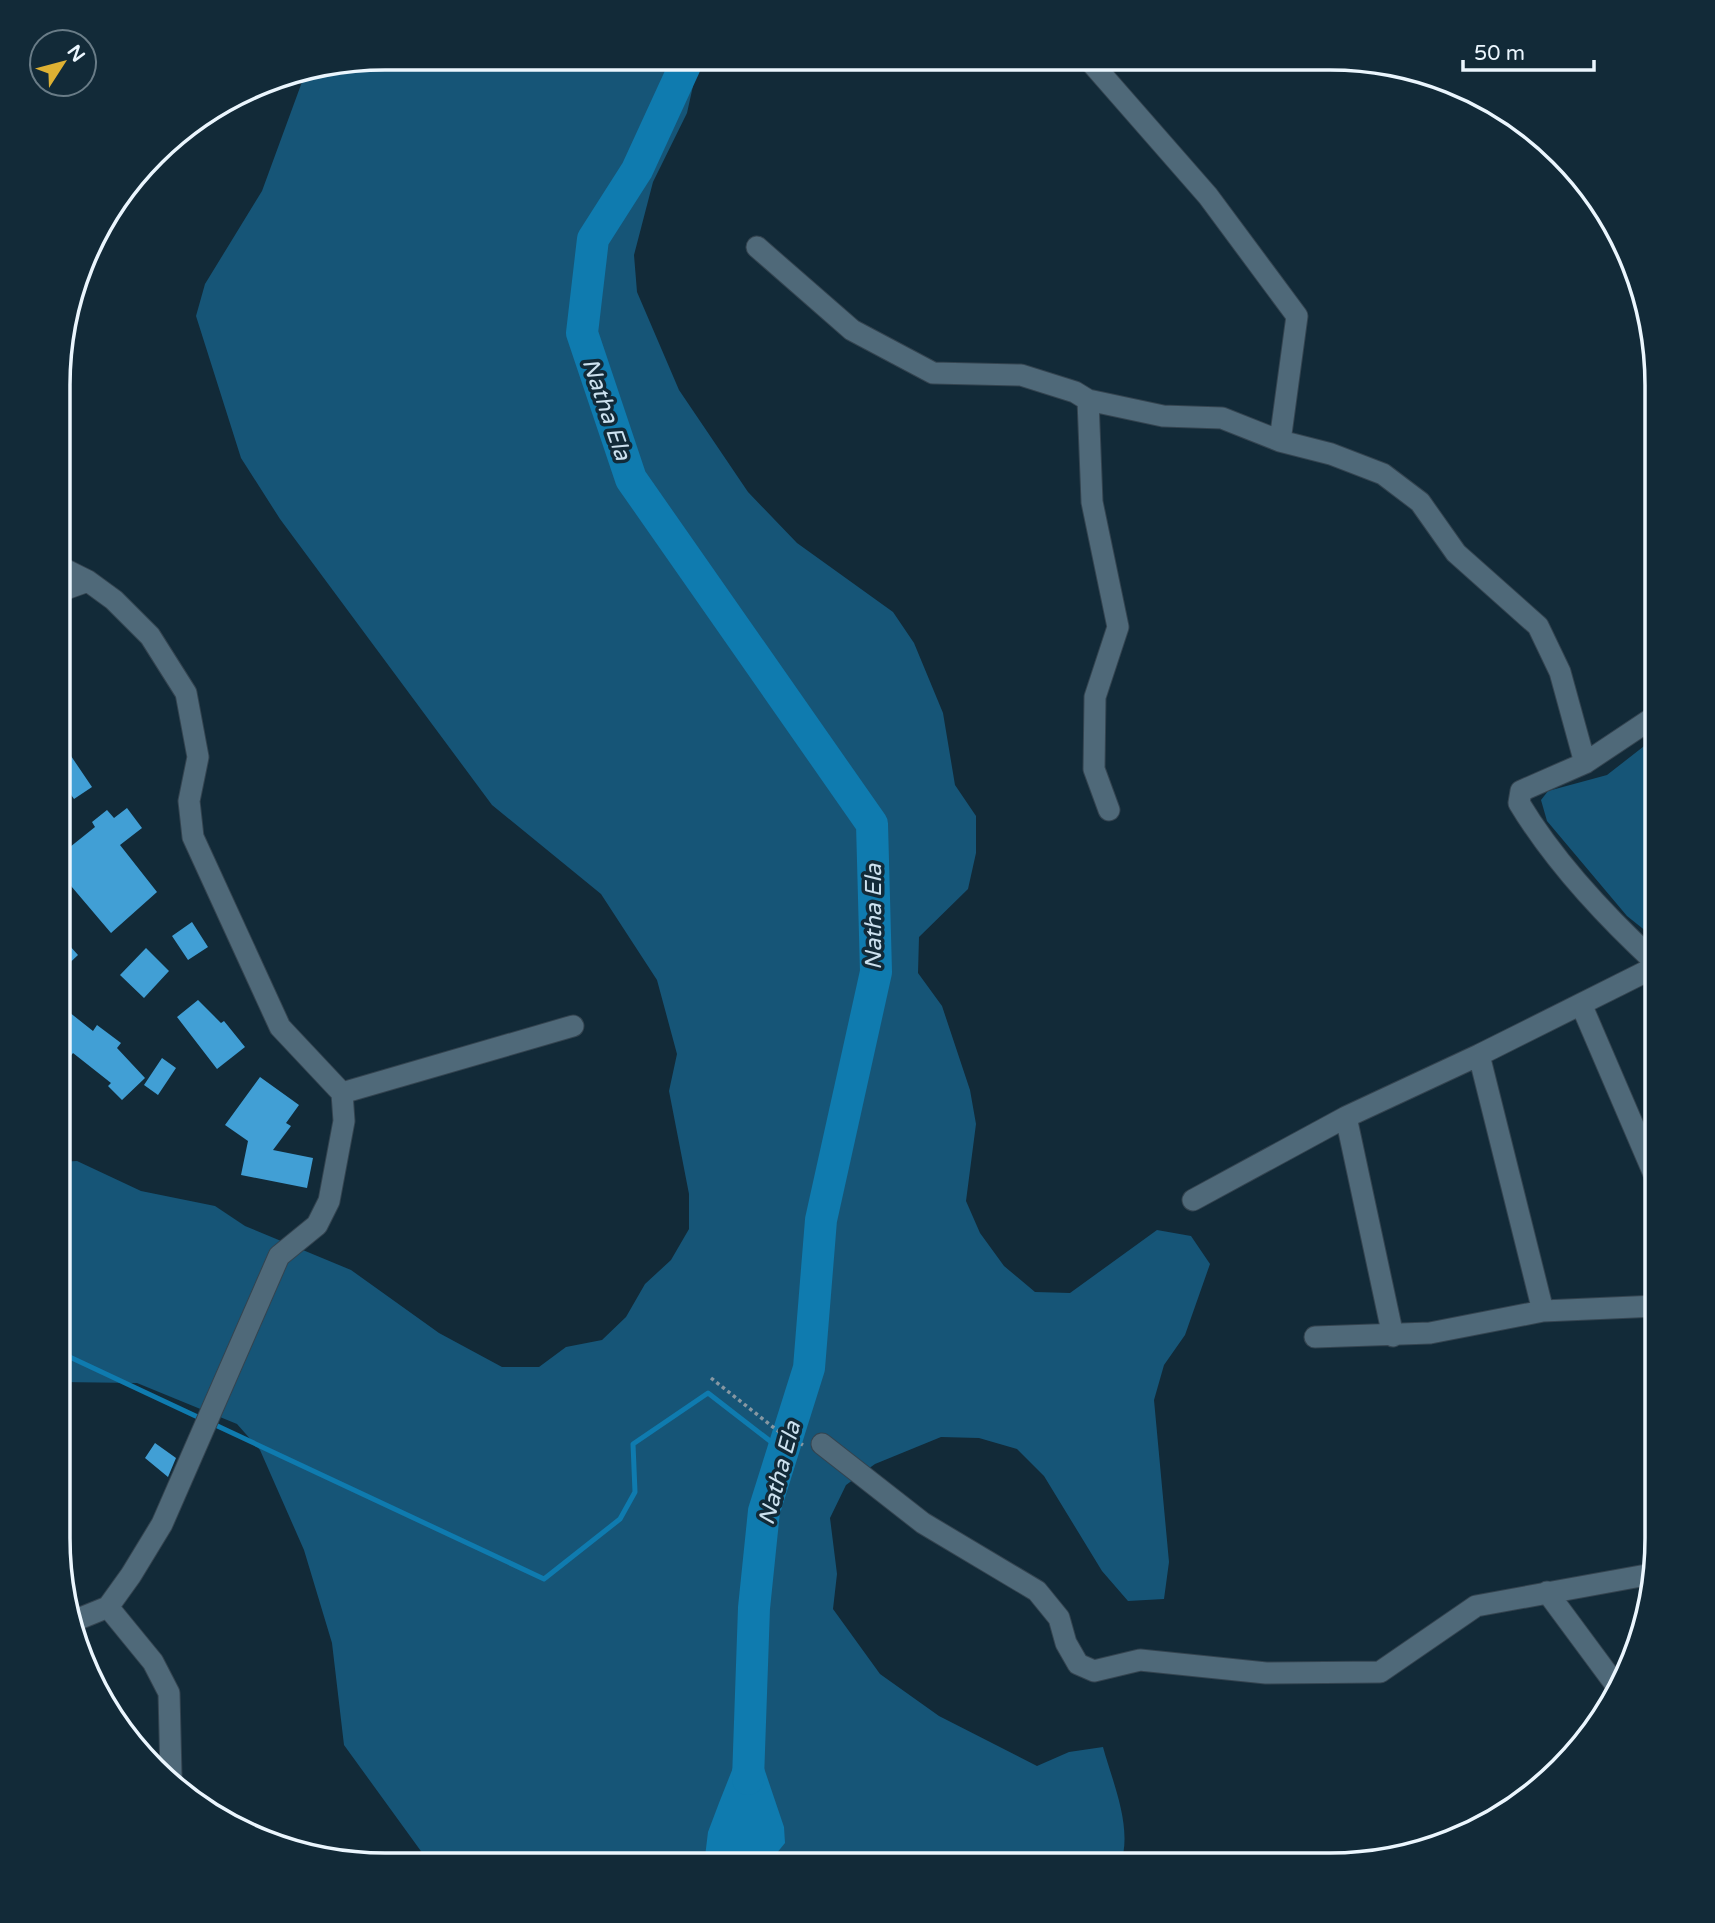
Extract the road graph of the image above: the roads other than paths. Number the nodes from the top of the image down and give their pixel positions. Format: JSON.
{"nodes":[{"id":1,"x":1097,"y":70,"type":"edge"},
{"id":2,"x":757,"y":247,"type":"dead end"},
{"id":3,"x":1088,"y":400,"type":"junction"},
{"id":4,"x":1280,"y":441,"type":"junction"},
{"id":5,"x":70,"y":572,"type":"edge"},
{"id":6,"x":88,"y":581,"type":"junction"},
{"id":7,"x":70,"y":587,"type":"edge"},
{"id":8,"x":1645,"y":723,"type":"edge"},
{"id":9,"x":1585,"y":763,"type":"junction"},
{"id":10,"x":1108,"y":810,"type":"dead end"},
{"id":11,"x":1645,"y":954,"type":"edge"},
{"id":12,"x":1645,"y":971,"type":"edge"},
{"id":13,"x":1581,"y":1004,"type":"junction"},
{"id":14,"x":573,"y":1026,"type":"dead end"},
{"id":15,"x":1479,"y":1055,"type":"junction"},
{"id":16,"x":342,"y":1093,"type":"junction"},
{"id":17,"x":1346,"y":1117,"type":"junction"},
{"id":18,"x":1645,"y":1153,"type":"edge"},
{"id":19,"x":1193,"y":1200,"type":"dead end"},
{"id":20,"x":1645,"y":1307,"type":"edge"},
{"id":21,"x":1544,"y":1311,"type":"junction"},
{"id":22,"x":1393,"y":1336,"type":"junction"},
{"id":23,"x":1315,"y":1337,"type":"dead end"},
{"id":24,"x":822,"y":1444,"type":"dead end"},
{"id":25,"x":1642,"y":1576,"type":"edge"},
{"id":26,"x":1548,"y":1592,"type":"junction"},
{"id":27,"x":108,"y":1606,"type":"junction"},
{"id":28,"x":80,"y":1618,"type":"edge"},
{"id":29,"x":1612,"y":1679,"type":"edge"},
{"id":30,"x":172,"y":1770,"type":"edge"}],
"edges":[{"from":1,"to":4,"type":"street"},
{"from":2,"to":3,"type":"street"},
{"from":3,"to":4,"type":"street"},
{"from":3,"to":10,"type":"street"},
{"from":4,"to":9,"type":"street"},
{"from":5,"to":6,"type":"street"},
{"from":6,"to":7,"type":"street"},
{"from":6,"to":16,"type":"street"},
{"from":8,"to":9,"type":"street"},
{"from":9,"to":11,"type":"street"},
{"from":12,"to":13,"type":"street"},
{"from":13,"to":15,"type":"street"},
{"from":13,"to":18,"type":"street"},
{"from":14,"to":16,"type":"street"},
{"from":15,"to":17,"type":"street"},
{"from":15,"to":21,"type":"street"},
{"from":16,"to":27,"type":"street"},
{"from":17,"to":19,"type":"street"},
{"from":17,"to":22,"type":"street"},
{"from":20,"to":21,"type":"street"},
{"from":21,"to":22,"type":"street"},
{"from":22,"to":23,"type":"street"},
{"from":24,"to":26,"type":"street"},
{"from":25,"to":26,"type":"street"},
{"from":26,"to":29,"type":"street"},
{"from":27,"to":28,"type":"street"},
{"from":27,"to":30,"type":"street"}]}
